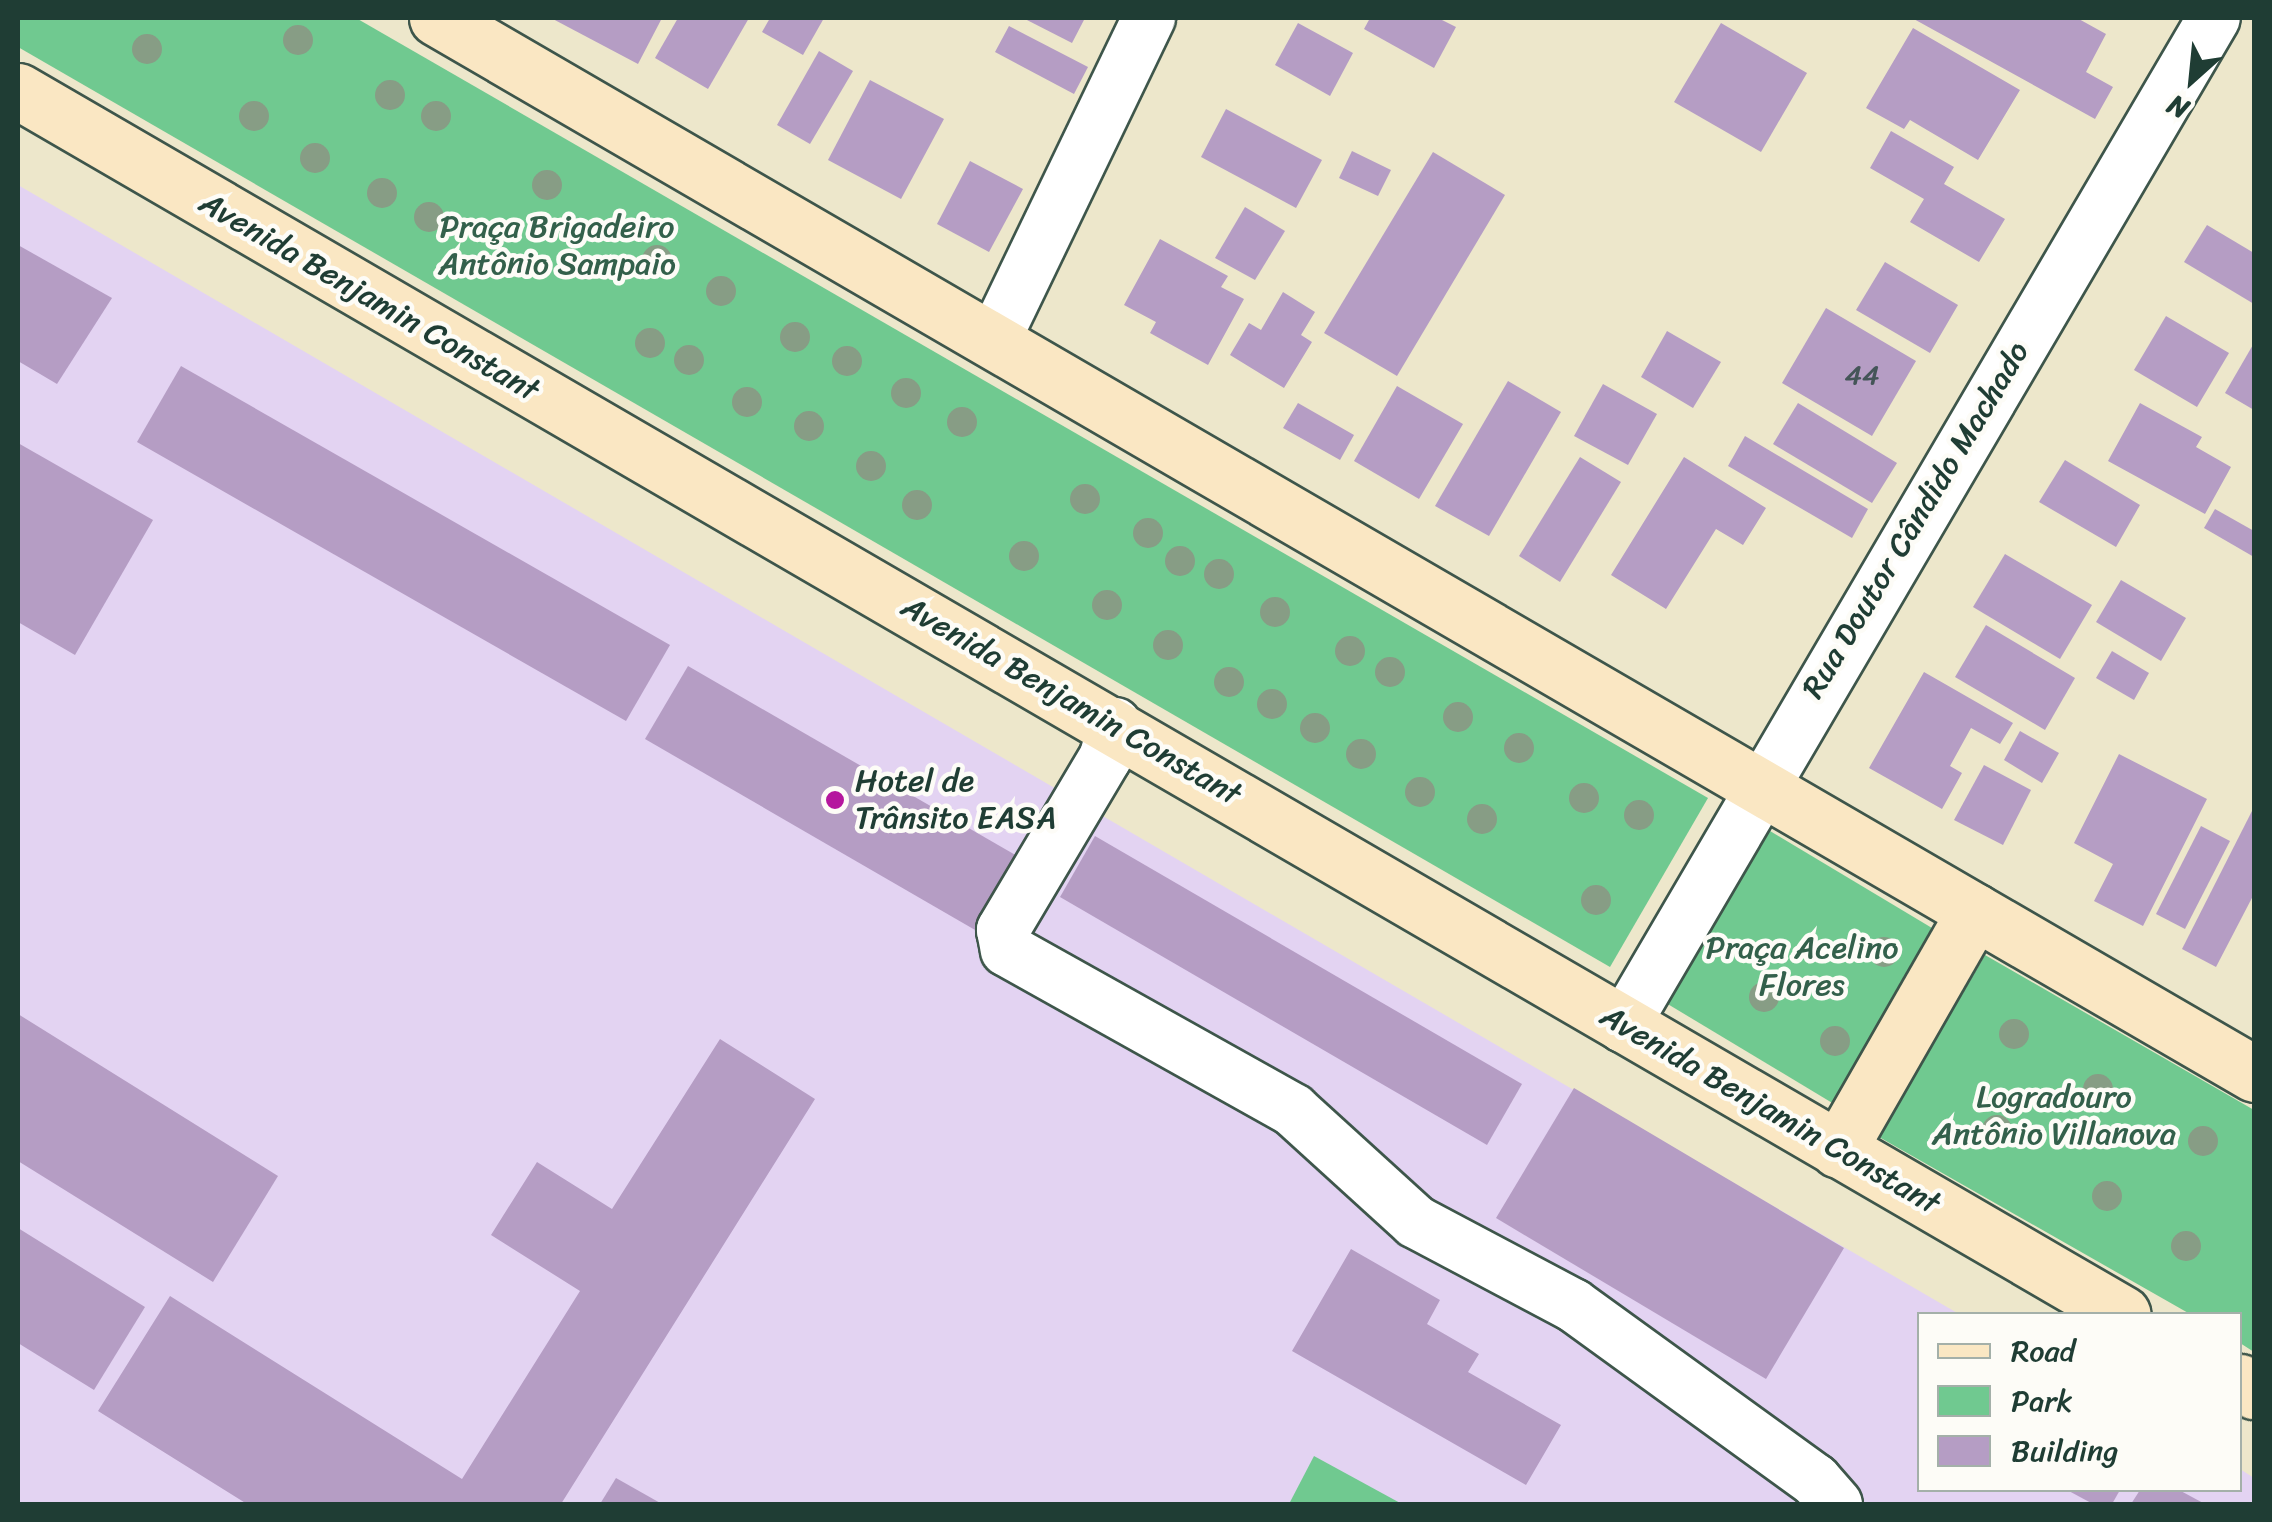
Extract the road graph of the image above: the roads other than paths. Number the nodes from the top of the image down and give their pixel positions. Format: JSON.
{"nodes":[{"id":1,"x":437,"y":18,"type":"edge"},
{"id":2,"x":1149,"y":18,"type":"edge"},
{"id":3,"x":2214,"y":18,"type":"edge"},
{"id":4,"x":18,"y":91,"type":"edge"},
{"id":5,"x":993,"y":342,"type":"junction"},
{"id":6,"x":1116,"y":724,"type":"junction"},
{"id":7,"x":1760,"y":784,"type":"junction"},
{"id":8,"x":1976,"y":910,"type":"junction"},
{"id":9,"x":1622,"y":1026,"type":"junction"},
{"id":10,"x":2254,"y":1074,"type":"edge"},
{"id":11,"x":1838,"y":1150,"type":"junction"},
{"id":12,"x":2119,"y":1312,"type":"edge"},
{"id":13,"x":1836,"y":1504,"type":"edge"}],
"edges":[{"from":1,"to":5,"type":"main road"},
{"from":2,"to":5,"type":"street"},
{"from":3,"to":7,"type":"street","name":"Rua Doutor Cândido Machado"},
{"from":4,"to":6,"type":"main road","name":"Avenida Benjamin Constant"},
{"from":5,"to":7,"type":"main road"},
{"from":6,"to":9,"type":"main road","name":"Avenida Benjamin Constant"},
{"from":6,"to":13,"type":"street"},
{"from":7,"to":8,"type":"main road"},
{"from":7,"to":9,"type":"street","name":"Rua Doutor Cândido Machado"},
{"from":8,"to":10,"type":"main road"},
{"from":8,"to":11,"type":"main road"},
{"from":9,"to":11,"type":"main road","name":"Avenida Benjamin Constant"},
{"from":11,"to":12,"type":"main road","name":"Avenida Benjamin Constant"}]}
